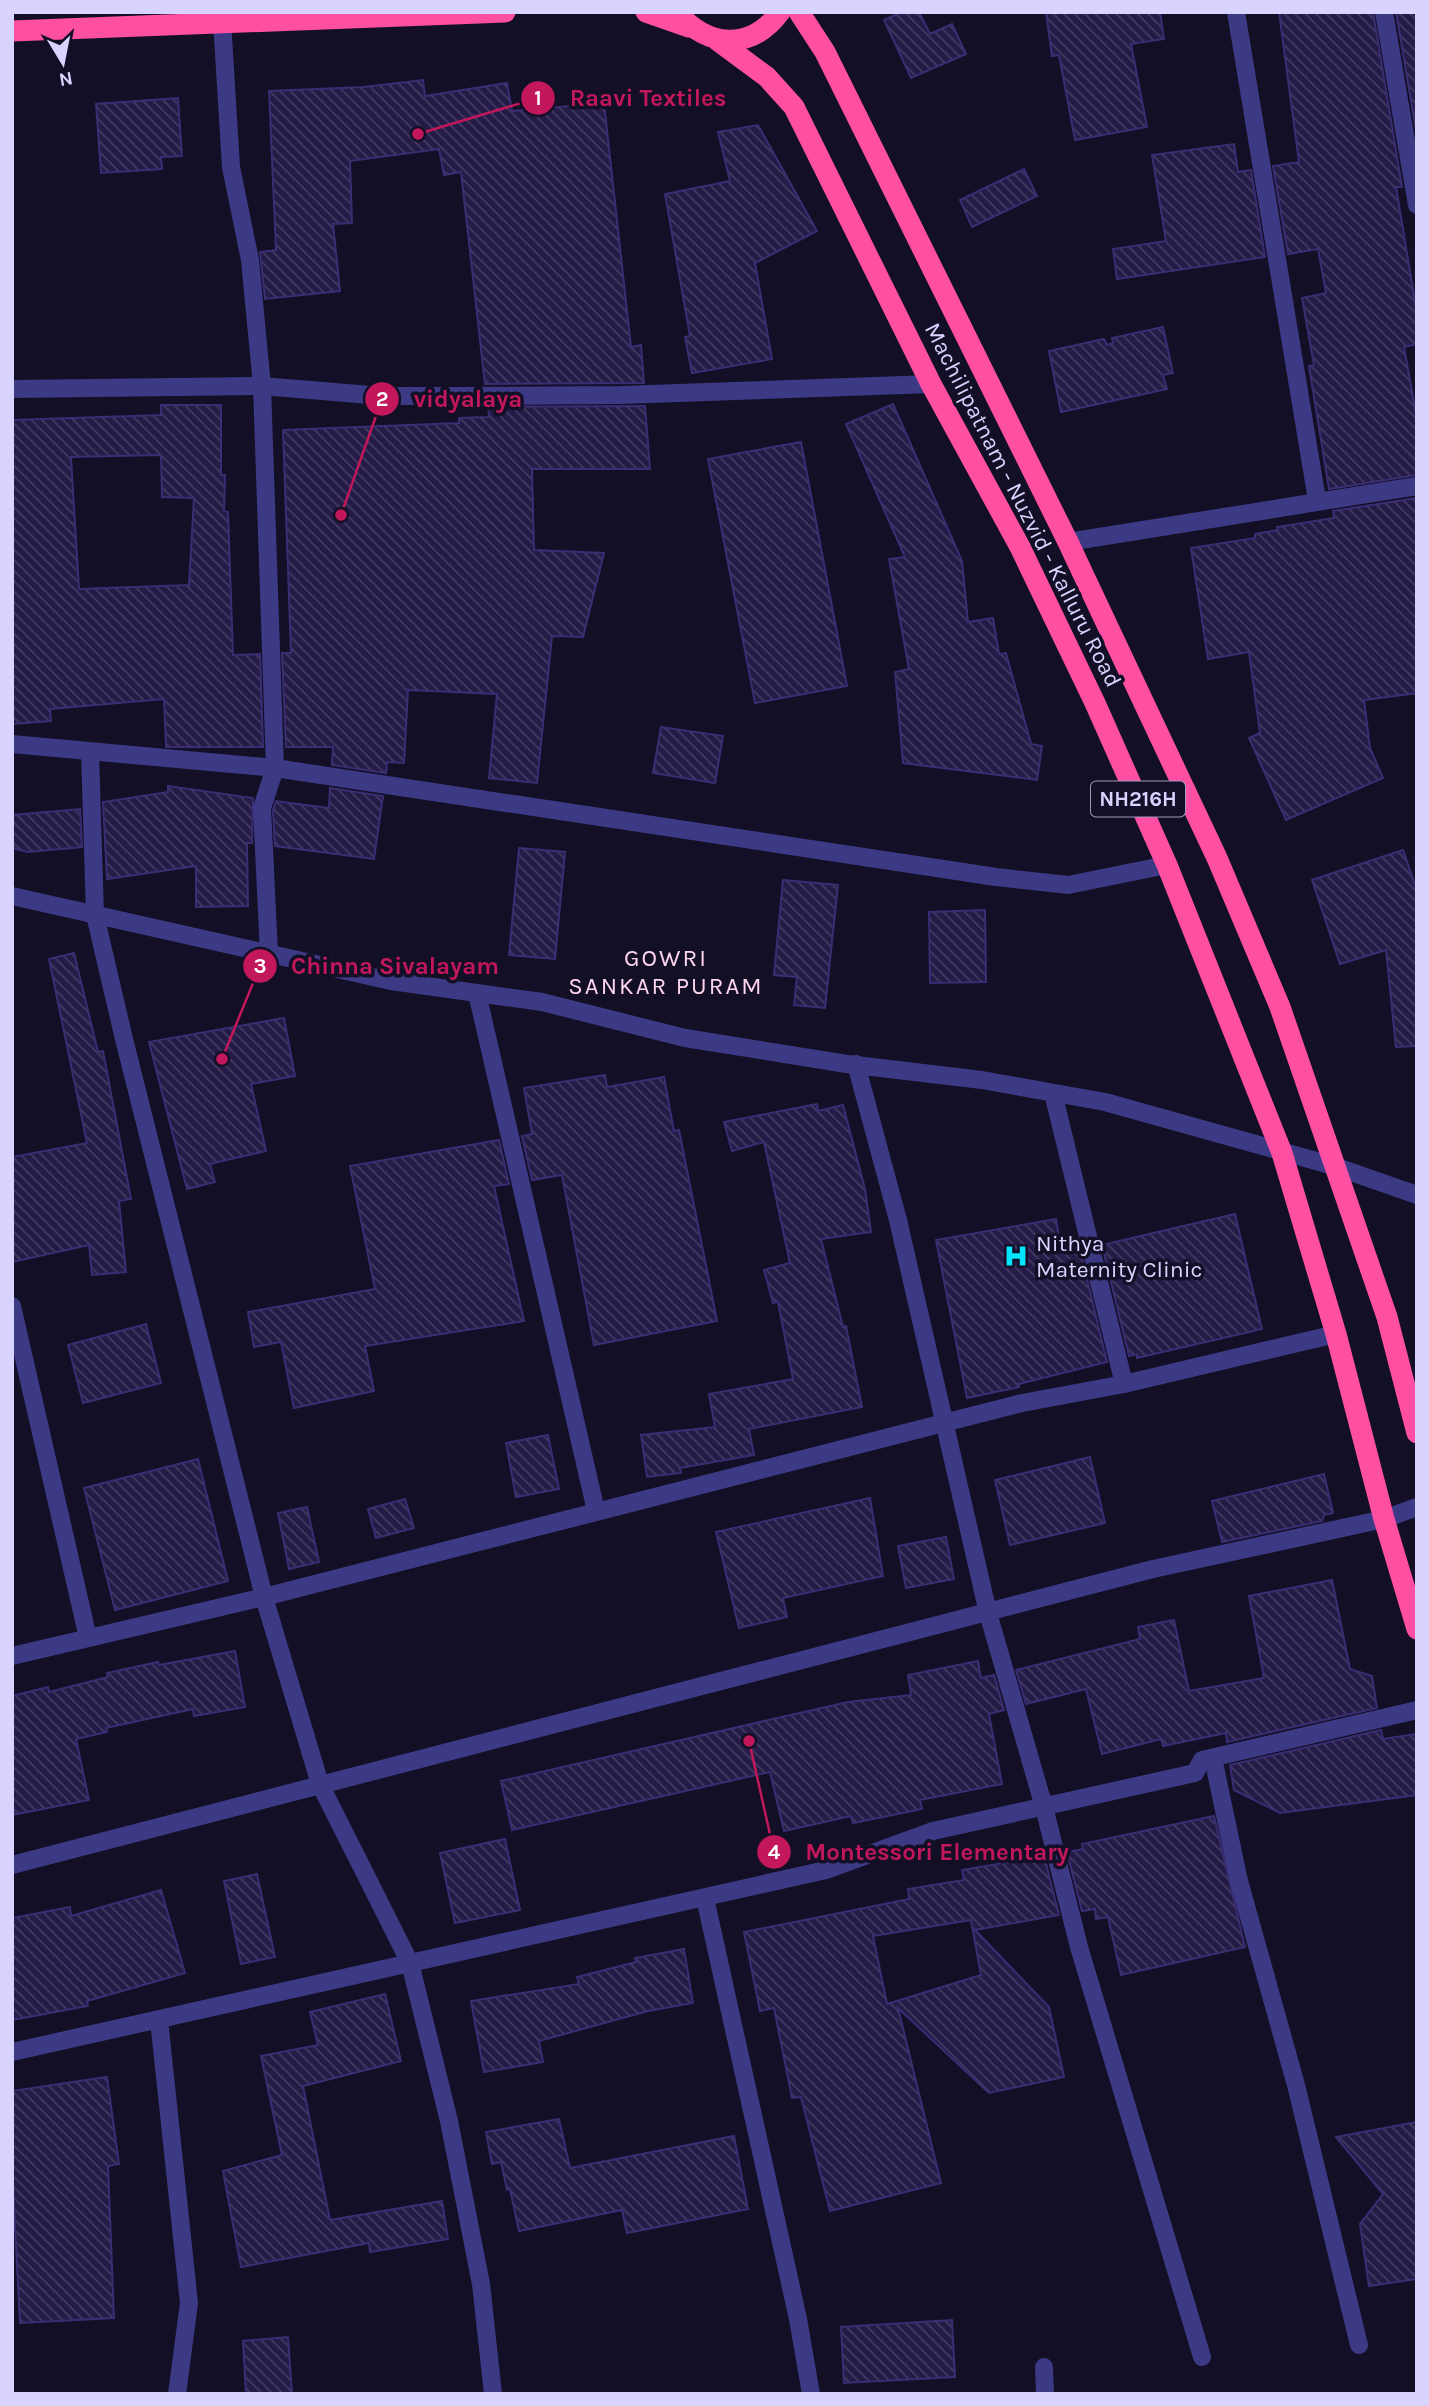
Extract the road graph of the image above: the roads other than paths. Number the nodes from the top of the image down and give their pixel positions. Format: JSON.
{"nodes":[{"id":1,"x":505,"y":12,"type":"edge"},
{"id":2,"x":646,"y":12,"type":"edge"},
{"id":3,"x":779,"y":12,"type":"edge"},
{"id":4,"x":799,"y":12,"type":"edge"},
{"id":5,"x":1236,"y":12,"type":"edge"},
{"id":6,"x":1384,"y":12,"type":"edge"},
{"id":7,"x":683,"y":20,"type":"edge"},
{"id":8,"x":222,"y":22,"type":"junction"},
{"id":9,"x":12,"y":31,"type":"edge"},
{"id":10,"x":717,"y":40,"type":"junction"},
{"id":11,"x":1417,"y":205,"type":"edge"},
{"id":12,"x":931,"y":384,"type":"junction"},
{"id":13,"x":262,"y":386,"type":"junction"},
{"id":14,"x":12,"y":389,"type":"edge"},
{"id":15,"x":1417,"y":486,"type":"edge"},
{"id":16,"x":1317,"y":500,"type":"junction"},
{"id":17,"x":1068,"y":541,"type":"junction"},
{"id":18,"x":12,"y":744,"type":"edge"},
{"id":19,"x":90,"y":752,"type":"junction"},
{"id":20,"x":275,"y":768,"type":"junction"},
{"id":21,"x":1167,"y":865,"type":"junction"},
{"id":22,"x":12,"y":896,"type":"edge"},
{"id":23,"x":95,"y":915,"type":"junction"},
{"id":24,"x":269,"y":954,"type":"junction"},
{"id":25,"x":477,"y":993,"type":"junction"},
{"id":26,"x":856,"y":1064,"type":"junction"},
{"id":27,"x":1053,"y":1093,"type":"junction"},
{"id":28,"x":1282,"y":1153,"type":"junction"},
{"id":29,"x":1334,"y":1166,"type":"junction"},
{"id":30,"x":1417,"y":1195,"type":"edge"},
{"id":31,"x":12,"y":1306,"type":"edge"},
{"id":32,"x":1336,"y":1334,"type":"junction"},
{"id":33,"x":1124,"y":1384,"type":"junction"},
{"id":34,"x":945,"y":1423,"type":"junction"},
{"id":35,"x":1417,"y":1433,"type":"edge"},
{"id":36,"x":1417,"y":1507,"type":"edge"},
{"id":37,"x":597,"y":1511,"type":"junction"},
{"id":38,"x":1384,"y":1519,"type":"junction"},
{"id":39,"x":264,"y":1597,"type":"junction"},
{"id":40,"x":988,"y":1613,"type":"junction"},
{"id":41,"x":1417,"y":1629,"type":"edge"},
{"id":42,"x":88,"y":1638,"type":"junction"},
{"id":43,"x":12,"y":1656,"type":"edge"},
{"id":44,"x":1417,"y":1710,"type":"edge"},
{"id":45,"x":1213,"y":1758,"type":"junction"},
{"id":46,"x":320,"y":1784,"type":"junction"},
{"id":47,"x":1044,"y":1807,"type":"junction"},
{"id":48,"x":12,"y":1865,"type":"edge"},
{"id":49,"x":705,"y":1898,"type":"junction"},
{"id":50,"x":410,"y":1963,"type":"junction"},
{"id":51,"x":159,"y":2020,"type":"junction"},
{"id":52,"x":12,"y":2052,"type":"edge"},
{"id":53,"x":1359,"y":2346,"type":"dead end"},
{"id":54,"x":1202,"y":2357,"type":"dead end"},
{"id":55,"x":1044,"y":2367,"type":"dead end"},
{"id":56,"x":177,"y":2394,"type":"edge"},
{"id":57,"x":493,"y":2394,"type":"edge"},
{"id":58,"x":811,"y":2394,"type":"edge"},
{"id":59,"x":1045,"y":2394,"type":"edge"}],
"edges":[{"from":1,"to":8,"type":"highway"},
{"from":2,"to":7,"type":"highway","number":"NH216H"},
{"from":3,"to":10,"type":"highway"},
{"from":4,"to":17,"type":"highway","name":"Machilipatnam - Nuzvid - Kalluru Road","number":"NH216H"},
{"from":5,"to":16,"type":"street"},
{"from":6,"to":11,"type":"street"},
{"from":7,"to":10,"type":"highway","number":"NH216H"},
{"from":8,"to":9,"type":"highway"},
{"from":8,"to":13,"type":"street"},
{"from":10,"to":12,"type":"highway","name":"Machilipatnam - Nuzvid - Kalluru Road","number":"NH216H"},
{"from":12,"to":13,"type":"street"},
{"from":12,"to":21,"type":"highway","name":"Machilipatnam - Nuzvid - Kalluru Road","number":"NH216H"},
{"from":13,"to":14,"type":"street"},
{"from":13,"to":20,"type":"street"},
{"from":15,"to":16,"type":"street"},
{"from":16,"to":17,"type":"street"},
{"from":17,"to":29,"type":"highway","name":"Machilipatnam - Nuzvid - Kalluru Road","number":"NH216H"},
{"from":18,"to":19,"type":"street"},
{"from":19,"to":20,"type":"street"},
{"from":19,"to":23,"type":"street"},
{"from":20,"to":21,"type":"street"},
{"from":20,"to":24,"type":"street"},
{"from":21,"to":28,"type":"highway","name":"Machilipatnam - Nuzvid - Kalluru Road","number":"NH216H"},
{"from":22,"to":23,"type":"street"},
{"from":23,"to":24,"type":"street"},
{"from":23,"to":39,"type":"street"},
{"from":24,"to":25,"type":"street"},
{"from":25,"to":26,"type":"street"},
{"from":25,"to":37,"type":"street"},
{"from":26,"to":27,"type":"street"},
{"from":26,"to":34,"type":"street"},
{"from":27,"to":28,"type":"street"},
{"from":27,"to":33,"type":"street"},
{"from":28,"to":29,"type":"street"},
{"from":28,"to":32,"type":"highway","name":"Machilipatnam - Nuzvid - Kalluru Road","number":"NH216H"},
{"from":29,"to":30,"type":"street"},
{"from":29,"to":35,"type":"highway","name":"Machilipatnam - Nuzvid - Kalluru Road","number":"NH216H"},
{"from":31,"to":42,"type":"street"},
{"from":32,"to":33,"type":"street"},
{"from":32,"to":38,"type":"highway","name":"Machilipatnam - Nuzvid - Kalluru Road","number":"NH216H"},
{"from":33,"to":34,"type":"street"},
{"from":34,"to":37,"type":"street"},
{"from":34,"to":40,"type":"street"},
{"from":36,"to":38,"type":"street"},
{"from":37,"to":39,"type":"street"},
{"from":38,"to":40,"type":"street"},
{"from":38,"to":41,"type":"highway","name":"Machilipatnam - Nuzvid - Kalluru Road","number":"NH216H"},
{"from":39,"to":42,"type":"street"},
{"from":39,"to":46,"type":"street"},
{"from":40,"to":46,"type":"street"},
{"from":40,"to":47,"type":"street"},
{"from":42,"to":43,"type":"street"},
{"from":44,"to":45,"type":"street"},
{"from":45,"to":47,"type":"street"},
{"from":45,"to":53,"type":"street"},
{"from":46,"to":48,"type":"street"},
{"from":46,"to":50,"type":"street"},
{"from":47,"to":49,"type":"street"},
{"from":47,"to":54,"type":"street"},
{"from":49,"to":50,"type":"street"},
{"from":49,"to":58,"type":"street"},
{"from":50,"to":51,"type":"street"},
{"from":50,"to":57,"type":"street"},
{"from":51,"to":52,"type":"street"},
{"from":51,"to":56,"type":"street"},
{"from":55,"to":59,"type":"street"}]}
